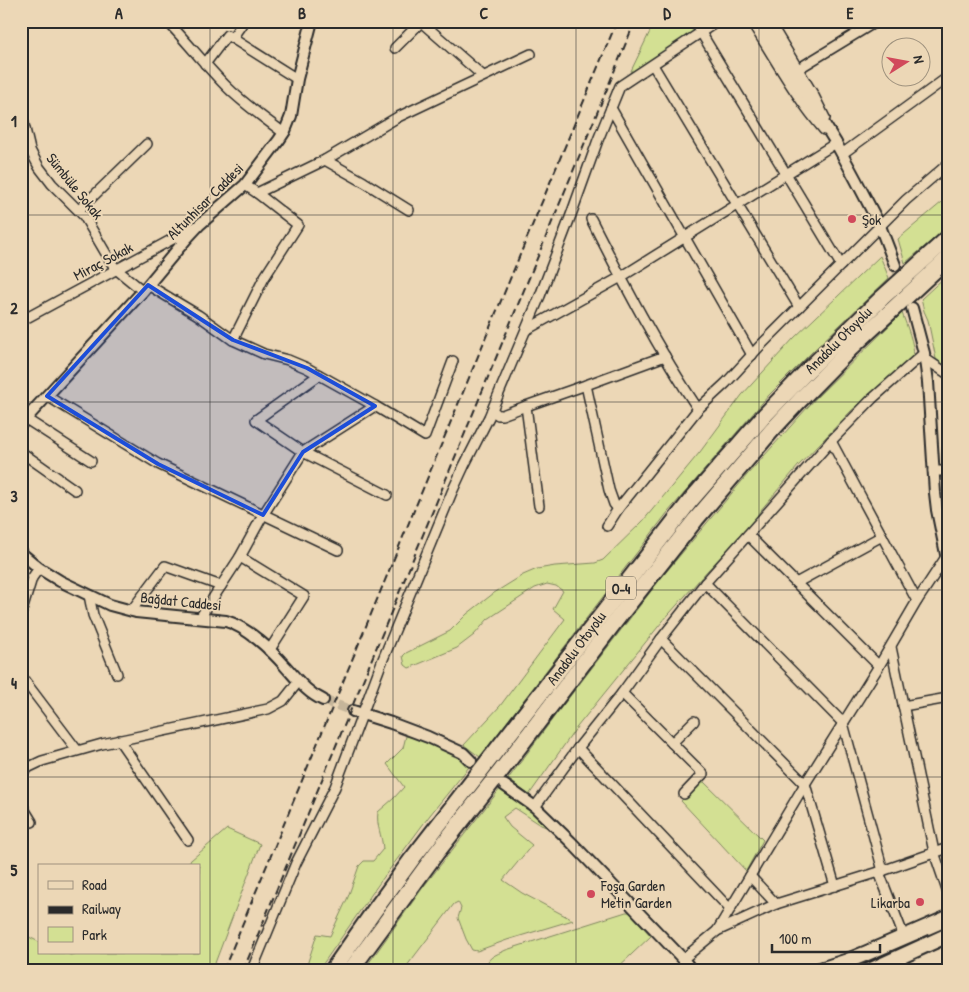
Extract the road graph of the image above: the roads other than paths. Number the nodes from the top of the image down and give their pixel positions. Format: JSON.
{"nodes":[{"id":1,"x":167,"y":21,"type":"edge"},
{"id":2,"x":244,"y":21,"type":"edge"},
{"id":3,"x":312,"y":21,"type":"edge"},
{"id":4,"x":694,"y":21,"type":"edge"},
{"id":5,"x":718,"y":21,"type":"edge"},
{"id":6,"x":751,"y":21,"type":"edge"},
{"id":7,"x":761,"y":21,"type":"edge"},
{"id":8,"x":770,"y":21,"type":"edge"},
{"id":9,"x":877,"y":21,"type":"edge"},
{"id":10,"x":945,"y":21,"type":"edge"},
{"id":11,"x":421,"y":22,"type":"edge"},
{"id":12,"x":948,"y":26,"type":"edge"},
{"id":13,"x":702,"y":33,"type":"junction"},
{"id":14,"x":232,"y":38,"type":"junction"},
{"id":15,"x":395,"y":48,"type":"dead end"},
{"id":16,"x":531,"y":54,"type":"dead end"},
{"id":17,"x":205,"y":64,"type":"junction"},
{"id":18,"x":653,"y":65,"type":"junction"},
{"id":19,"x":798,"y":69,"type":"junction"},
{"id":20,"x":483,"y":76,"type":"junction"},
{"id":21,"x":948,"y":76,"type":"edge"},
{"id":22,"x":297,"y":79,"type":"junction"},
{"id":23,"x":611,"y":108,"type":"junction"},
{"id":24,"x":21,"y":112,"type":"edge"},
{"id":25,"x":284,"y":133,"type":"junction"},
{"id":26,"x":836,"y":143,"type":"junction"},
{"id":27,"x":147,"y":144,"type":"dead end"},
{"id":28,"x":842,"y":154,"type":"junction"},
{"id":29,"x":325,"y":160,"type":"junction"},
{"id":30,"x":948,"y":164,"type":"edge"},
{"id":31,"x":787,"y":174,"type":"junction"},
{"id":32,"x":245,"y":185,"type":"junction"},
{"id":33,"x":258,"y":192,"type":"junction"},
{"id":34,"x":737,"y":205,"type":"junction"},
{"id":35,"x":79,"y":210,"type":"junction"},
{"id":36,"x":409,"y":210,"type":"dead end"},
{"id":37,"x":591,"y":219,"type":"dead end"},
{"id":38,"x":199,"y":225,"type":"junction"},
{"id":39,"x":880,"y":226,"type":"junction"},
{"id":40,"x":685,"y":237,"type":"junction"},
{"id":41,"x":948,"y":238,"type":"edge"},
{"id":42,"x":948,"y":258,"type":"edge"},
{"id":43,"x":841,"y":265,"type":"junction"},
{"id":44,"x":895,"y":265,"type":"tunnel mouth"},
{"id":45,"x":116,"y":269,"type":"junction"},
{"id":46,"x":621,"y":277,"type":"junction"},
{"id":47,"x":146,"y":288,"type":"junction"},
{"id":48,"x":799,"y":308,"type":"junction"},
{"id":49,"x":912,"y":308,"type":"tunnel mouth"},
{"id":50,"x":21,"y":321,"type":"edge"},
{"id":51,"x":526,"y":330,"type":"junction"},
{"id":52,"x":233,"y":340,"type":"junction"},
{"id":53,"x":752,"y":354,"type":"junction"},
{"id":54,"x":924,"y":355,"type":"junction"},
{"id":55,"x":665,"y":356,"type":"junction"},
{"id":56,"x":453,"y":361,"type":"dead end"},
{"id":57,"x":948,"y":374,"type":"edge"},
{"id":58,"x":319,"y":376,"type":"junction"},
{"id":59,"x":586,"y":385,"type":"junction"},
{"id":60,"x":47,"y":396,"type":"junction"},
{"id":61,"x":376,"y":406,"type":"junction"},
{"id":62,"x":526,"y":406,"type":"junction"},
{"id":63,"x":698,"y":409,"type":"junction"},
{"id":64,"x":492,"y":410,"type":"junction"},
{"id":65,"x":24,"y":422,"type":"edge"},
{"id":66,"x":832,"y":441,"type":"junction"},
{"id":67,"x":21,"y":452,"type":"edge"},
{"id":68,"x":304,"y":452,"type":"junction"},
{"id":69,"x":91,"y":461,"type":"dead end"},
{"id":70,"x":948,"y":470,"type":"edge"},
{"id":71,"x":933,"y":472,"type":"junction"},
{"id":72,"x":75,"y":490,"type":"dead end"},
{"id":73,"x":387,"y":495,"type":"dead end"},
{"id":74,"x":539,"y":506,"type":"dead end"},
{"id":75,"x":618,"y":509,"type":"junction"},
{"id":76,"x":264,"y":515,"type":"junction"},
{"id":77,"x":606,"y":526,"type":"dead end"},
{"id":78,"x":748,"y":535,"type":"junction"},
{"id":79,"x":882,"y":536,"type":"junction"},
{"id":80,"x":338,"y":550,"type":"dead end"},
{"id":81,"x":21,"y":553,"type":"edge"},
{"id":82,"x":240,"y":557,"type":"junction"},
{"id":83,"x":947,"y":560,"type":"edge"},
{"id":84,"x":39,"y":568,"type":"junction"},
{"id":85,"x":705,"y":583,"type":"junction"},
{"id":86,"x":796,"y":583,"type":"junction"},
{"id":87,"x":221,"y":586,"type":"junction"},
{"id":88,"x":89,"y":595,"type":"junction"},
{"id":89,"x":917,"y":601,"type":"junction"},
{"id":90,"x":131,"y":611,"type":"junction"},
{"id":91,"x":21,"y":614,"type":"edge"},
{"id":92,"x":200,"y":618,"type":"junction"},
{"id":93,"x":661,"y":639,"type":"junction"},
{"id":94,"x":891,"y":647,"type":"junction"},
{"id":95,"x":269,"y":651,"type":"junction"},
{"id":96,"x":879,"y":666,"type":"junction"},
{"id":97,"x":117,"y":674,"type":"dead end"},
{"id":98,"x":21,"y":676,"type":"edge"},
{"id":99,"x":299,"y":681,"type":"junction"},
{"id":100,"x":622,"y":693,"type":"junction"},
{"id":101,"x":948,"y":698,"type":"edge"},
{"id":102,"x":323,"y":700,"type":"tunnel mouth"},
{"id":103,"x":903,"y":706,"type":"junction"},
{"id":104,"x":358,"y":712,"type":"junction"},
{"id":105,"x":694,"y":721,"type":"dead end"},
{"id":106,"x":844,"y":723,"type":"junction"},
{"id":107,"x":119,"y":740,"type":"junction"},
{"id":108,"x":672,"y":743,"type":"junction"},
{"id":109,"x":578,"y":748,"type":"junction"},
{"id":110,"x":77,"y":750,"type":"junction"},
{"id":111,"x":471,"y":761,"type":"dead end"},
{"id":112,"x":21,"y":771,"type":"edge"},
{"id":113,"x":804,"y":784,"type":"junction"},
{"id":114,"x":504,"y":785,"type":"dead end"},
{"id":115,"x":684,"y":794,"type":"dead end"},
{"id":116,"x":21,"y":804,"type":"edge"},
{"id":117,"x":535,"y":807,"type":"junction"},
{"id":118,"x":32,"y":822,"type":"dead end"},
{"id":119,"x":188,"y":840,"type":"dead end"},
{"id":120,"x":948,"y":848,"type":"edge"},
{"id":121,"x":934,"y":852,"type":"junction"},
{"id":122,"x":881,"y":871,"type":"junction"},
{"id":123,"x":750,"y":876,"type":"junction"},
{"id":124,"x":835,"y":886,"type":"junction"},
{"id":125,"x":948,"y":893,"type":"edge"},
{"id":126,"x":776,"y":904,"type":"junction"},
{"id":127,"x":730,"y":909,"type":"junction"},
{"id":128,"x":948,"y":918,"type":"edge"},
{"id":129,"x":717,"y":931,"type":"junction"},
{"id":130,"x":948,"y":934,"type":"edge"},
{"id":131,"x":904,"y":936,"type":"junction"},
{"id":132,"x":683,"y":959,"type":"junction"},
{"id":133,"x":252,"y":970,"type":"edge"},
{"id":134,"x":332,"y":971,"type":"edge"},
{"id":135,"x":350,"y":971,"type":"edge"},
{"id":136,"x":692,"y":971,"type":"edge"},
{"id":137,"x":698,"y":971,"type":"edge"},
{"id":138,"x":817,"y":971,"type":"edge"},
{"id":139,"x":869,"y":971,"type":"edge"}],
"edges":[{"from":1,"to":17,"type":"street"},
{"from":2,"to":14,"type":"street"},
{"from":3,"to":22,"type":"street","name":"Altunhisar Caddesi"},
{"from":4,"to":13,"type":"street"},
{"from":5,"to":13,"type":"street"},
{"from":6,"to":26,"type":"street"},
{"from":7,"to":26,"type":"street"},
{"from":8,"to":19,"type":"street"},
{"from":9,"to":19,"type":"street"},
{"from":10,"to":12,"type":"street"},
{"from":11,"to":15,"type":"street"},
{"from":11,"to":20,"type":"street"},
{"from":13,"to":18,"type":"street"},
{"from":13,"to":31,"type":"street"},
{"from":14,"to":17,"type":"street"},
{"from":14,"to":22,"type":"street"},
{"from":16,"to":20,"type":"street"},
{"from":17,"to":25,"type":"street"},
{"from":18,"to":23,"type":"street"},
{"from":18,"to":34,"type":"street"},
{"from":19,"to":26,"type":"street"},
{"from":20,"to":29,"type":"street"},
{"from":21,"to":28,"type":"street"},
{"from":22,"to":25,"type":"street","name":"Altunhisar Caddesi"},
{"from":23,"to":40,"type":"street"},
{"from":23,"to":51,"type":"street"},
{"from":24,"to":35,"type":"street","name":"Sümbüle Sokak"},
{"from":25,"to":32,"type":"street","name":"Altunhisar Caddesi"},
{"from":26,"to":28,"type":"street"},
{"from":26,"to":31,"type":"street"},
{"from":27,"to":35,"type":"street"},
{"from":28,"to":39,"type":"street"},
{"from":29,"to":33,"type":"street"},
{"from":29,"to":36,"type":"street"},
{"from":30,"to":39,"type":"street"},
{"from":31,"to":34,"type":"street"},
{"from":31,"to":43,"type":"street"},
{"from":32,"to":33,"type":"street"},
{"from":32,"to":38,"type":"street","name":"Altunhisar Caddesi"},
{"from":33,"to":52,"type":"street"},
{"from":34,"to":40,"type":"street"},
{"from":34,"to":48,"type":"street"},
{"from":35,"to":45,"type":"street","name":"Sümbüle Sokak"},
{"from":37,"to":46,"type":"street"},
{"from":38,"to":45,"type":"street","name":"Miraç Sokak"},
{"from":38,"to":47,"type":"street","name":"Altunhisar Caddesi"},
{"from":39,"to":43,"type":"street"},
{"from":39,"to":44,"type":"street"},
{"from":40,"to":46,"type":"street"},
{"from":40,"to":53,"type":"street"},
{"from":41,"to":134,"type":"highway","name":"Anadolu Otoyolu","number":"O-4"},
{"from":42,"to":135,"type":"highway","name":"Anadolu Otoyolu","number":"O-4"},
{"from":43,"to":48,"type":"street"},
{"from":45,"to":47,"type":"street","name":"Sümbüle Sokak"},
{"from":45,"to":50,"type":"street","name":"Miraç Sokak"},
{"from":46,"to":51,"type":"street"},
{"from":46,"to":55,"type":"street"},
{"from":47,"to":52,"type":"street","name":"Sümbüle Sokak"},
{"from":47,"to":60,"type":"street","name":"Altunhisar Caddesi"},
{"from":48,"to":53,"type":"street"},
{"from":49,"to":54,"type":"street"},
{"from":51,"to":64,"type":"street"},
{"from":52,"to":58,"type":"street","name":"Sümbüle Sokak"},
{"from":53,"to":63,"type":"street"},
{"from":54,"to":57,"type":"street"},
{"from":54,"to":66,"type":"street"},
{"from":54,"to":71,"type":"street"},
{"from":55,"to":59,"type":"street"},
{"from":55,"to":63,"type":"street"},
{"from":56,"to":61,"type":"street","name":"Sümbüle Sokak"},
{"from":58,"to":61,"type":"street","name":"Sümbüle Sokak"},
{"from":58,"to":68,"type":"street"},
{"from":59,"to":62,"type":"street"},
{"from":59,"to":75,"type":"street"},
{"from":60,"to":65,"type":"street","name":"Altunhisar Caddesi"},
{"from":60,"to":76,"type":"street"},
{"from":61,"to":68,"type":"street"},
{"from":62,"to":64,"type":"street"},
{"from":62,"to":74,"type":"street"},
{"from":63,"to":75,"type":"street"},
{"from":64,"to":104,"type":"street"},
{"from":65,"to":69,"type":"street"},
{"from":66,"to":78,"type":"street"},
{"from":66,"to":79,"type":"street"},
{"from":67,"to":72,"type":"street"},
{"from":68,"to":73,"type":"street"},
{"from":68,"to":76,"type":"street"},
{"from":70,"to":71,"type":"street"},
{"from":71,"to":83,"type":"street"},
{"from":75,"to":77,"type":"street"},
{"from":76,"to":80,"type":"street"},
{"from":76,"to":82,"type":"street"},
{"from":78,"to":85,"type":"street"},
{"from":78,"to":86,"type":"street"},
{"from":79,"to":86,"type":"street"},
{"from":79,"to":89,"type":"street"},
{"from":81,"to":84,"type":"street","name":"Bağdat Caddesi"},
{"from":82,"to":87,"type":"street"},
{"from":82,"to":95,"type":"street"},
{"from":83,"to":89,"type":"street"},
{"from":84,"to":88,"type":"street","name":"Bağdat Caddesi"},
{"from":84,"to":91,"type":"street"},
{"from":85,"to":93,"type":"street"},
{"from":85,"to":106,"type":"street"},
{"from":86,"to":96,"type":"street"},
{"from":87,"to":90,"type":"street"},
{"from":87,"to":92,"type":"street"},
{"from":88,"to":90,"type":"street","name":"Bağdat Caddesi"},
{"from":88,"to":97,"type":"street"},
{"from":89,"to":94,"type":"street"},
{"from":90,"to":92,"type":"street","name":"Bağdat Caddesi"},
{"from":92,"to":95,"type":"street","name":"Bağdat Caddesi"},
{"from":93,"to":100,"type":"street"},
{"from":93,"to":113,"type":"street"},
{"from":94,"to":96,"type":"street"},
{"from":94,"to":103,"type":"street"},
{"from":95,"to":99,"type":"street","name":"Bağdat Caddesi"},
{"from":96,"to":106,"type":"street"},
{"from":98,"to":110,"type":"street"},
{"from":99,"to":102,"type":"street","name":"Bağdat Caddesi"},
{"from":99,"to":107,"type":"street"},
{"from":100,"to":108,"type":"street"},
{"from":100,"to":109,"type":"street"},
{"from":101,"to":103,"type":"street"},
{"from":103,"to":121,"type":"street"},
{"from":104,"to":111,"type":"street"},
{"from":104,"to":133,"type":"street"},
{"from":105,"to":108,"type":"street"},
{"from":106,"to":113,"type":"street"},
{"from":106,"to":122,"type":"street"},
{"from":107,"to":110,"type":"street"},
{"from":107,"to":119,"type":"street"},
{"from":108,"to":115,"type":"street"},
{"from":109,"to":117,"type":"street"},
{"from":109,"to":127,"type":"street"},
{"from":110,"to":112,"type":"street"},
{"from":113,"to":123,"type":"street"},
{"from":113,"to":124,"type":"street"},
{"from":114,"to":117,"type":"street"},
{"from":116,"to":118,"type":"street"},
{"from":117,"to":132,"type":"street"},
{"from":120,"to":121,"type":"street"},
{"from":121,"to":122,"type":"street"},
{"from":121,"to":125,"type":"street"},
{"from":122,"to":124,"type":"street"},
{"from":122,"to":131,"type":"street"},
{"from":123,"to":126,"type":"street"},
{"from":123,"to":127,"type":"street"},
{"from":124,"to":126,"type":"street"},
{"from":126,"to":129,"type":"street"},
{"from":127,"to":129,"type":"street"},
{"from":128,"to":131,"type":"highway"},
{"from":129,"to":132,"type":"street"},
{"from":130,"to":139,"type":"highway"},
{"from":131,"to":138,"type":"highway"},
{"from":132,"to":136,"type":"street"},
{"from":132,"to":137,"type":"street"}]}
